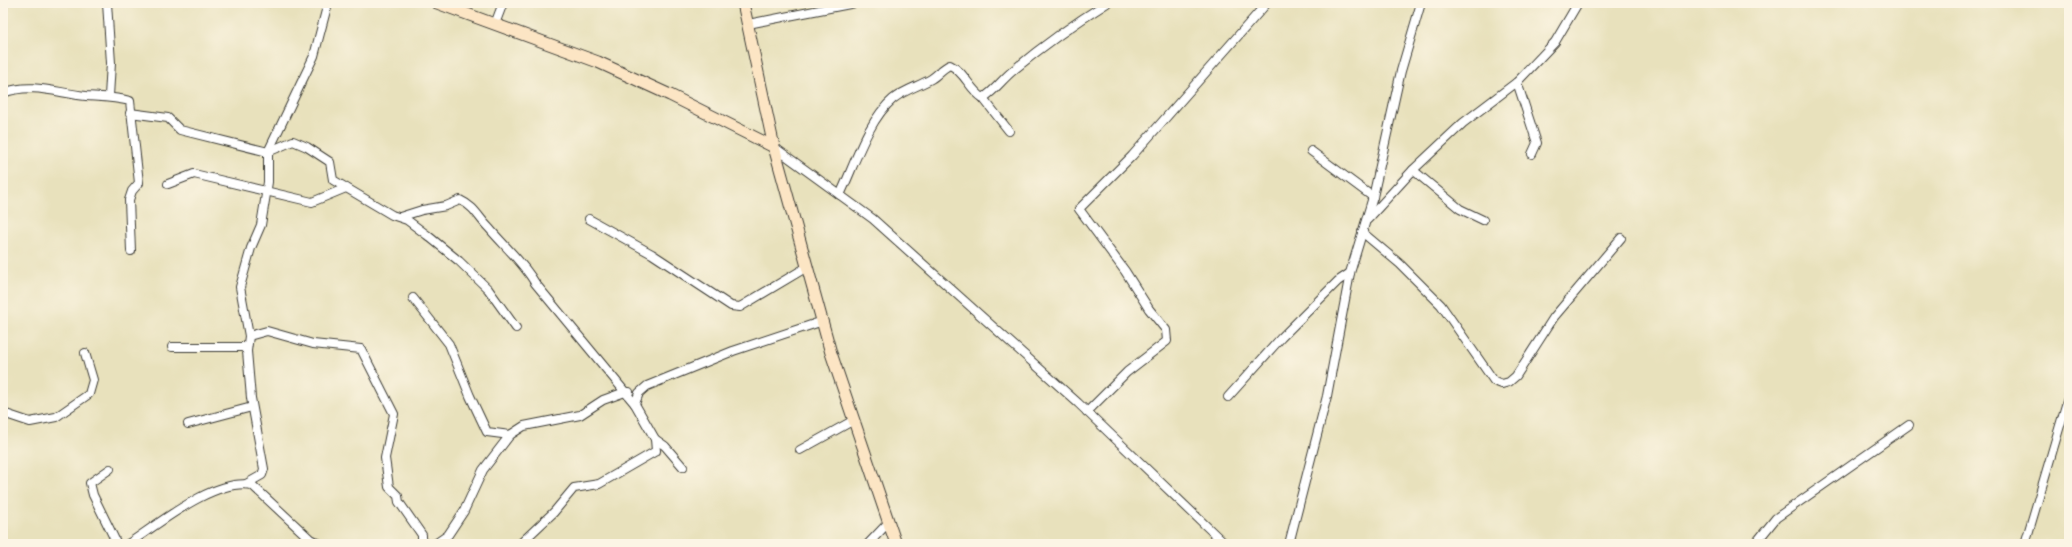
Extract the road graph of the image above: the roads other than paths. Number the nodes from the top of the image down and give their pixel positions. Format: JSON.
{"nodes":[{"id":1,"x":4,"y":3,"type":"edge"},
{"id":2,"x":107,"y":3,"type":"edge"},
{"id":3,"x":328,"y":3,"type":"edge"},
{"id":4,"x":437,"y":3,"type":"edge"},
{"id":5,"x":503,"y":3,"type":"edge"},
{"id":6,"x":743,"y":3,"type":"edge"},
{"id":7,"x":855,"y":3,"type":"edge"},
{"id":8,"x":1107,"y":3,"type":"edge"},
{"id":9,"x":1267,"y":3,"type":"edge"},
{"id":10,"x":1421,"y":3,"type":"edge"},
{"id":11,"x":1578,"y":3,"type":"edge"},
{"id":12,"x":3,"y":6,"type":"edge"},
{"id":13,"x":495,"y":24,"type":"junction"},
{"id":14,"x":748,"y":24,"type":"junction"},
{"id":15,"x":1517,"y":82,"type":"junction"},
{"id":16,"x":3,"y":93,"type":"edge"},
{"id":17,"x":109,"y":96,"type":"junction"},
{"id":18,"x":983,"y":98,"type":"junction"},
{"id":19,"x":130,"y":113,"type":"junction"},
{"id":20,"x":1009,"y":131,"type":"dead end"},
{"id":21,"x":774,"y":147,"type":"junction"},
{"id":22,"x":1311,"y":151,"type":"dead end"},
{"id":23,"x":268,"y":152,"type":"junction"},
{"id":24,"x":1532,"y":154,"type":"dead end"},
{"id":25,"x":1413,"y":170,"type":"junction"},
{"id":26,"x":168,"y":184,"type":"dead end"},
{"id":27,"x":346,"y":188,"type":"junction"},
{"id":28,"x":267,"y":190,"type":"junction"},
{"id":29,"x":840,"y":196,"type":"junction"},
{"id":30,"x":1373,"y":197,"type":"junction"},
{"id":31,"x":399,"y":218,"type":"junction"},
{"id":32,"x":589,"y":219,"type":"dead end"},
{"id":33,"x":1483,"y":220,"type":"dead end"},
{"id":34,"x":1366,"y":221,"type":"junction"},
{"id":35,"x":1362,"y":232,"type":"junction"},
{"id":36,"x":1621,"y":238,"type":"dead end"},
{"id":37,"x":131,"y":251,"type":"dead end"},
{"id":38,"x":807,"y":267,"type":"junction"},
{"id":39,"x":1350,"y":273,"type":"junction"},
{"id":40,"x":413,"y":298,"type":"dead end"},
{"id":41,"x":823,"y":321,"type":"junction"},
{"id":42,"x":516,"y":328,"type":"dead end"},
{"id":43,"x":249,"y":336,"type":"junction"},
{"id":44,"x":172,"y":347,"type":"dead end"},
{"id":45,"x":247,"y":351,"type":"junction"},
{"id":46,"x":85,"y":353,"type":"dead end"},
{"id":47,"x":625,"y":392,"type":"junction"},
{"id":48,"x":639,"y":393,"type":"junction"},
{"id":49,"x":2069,"y":395,"type":"edge"},
{"id":50,"x":1228,"y":397,"type":"dead end"},
{"id":51,"x":635,"y":404,"type":"junction"},
{"id":52,"x":252,"y":407,"type":"junction"},
{"id":53,"x":1087,"y":412,"type":"junction"},
{"id":54,"x":3,"y":413,"type":"edge"},
{"id":55,"x":854,"y":420,"type":"junction"},
{"id":56,"x":188,"y":424,"type":"dead end"},
{"id":57,"x":1909,"y":425,"type":"dead end"},
{"id":58,"x":510,"y":435,"type":"junction"},
{"id":59,"x":655,"y":439,"type":"junction"},
{"id":60,"x":800,"y":450,"type":"dead end"},
{"id":61,"x":683,"y":467,"type":"dead end"},
{"id":62,"x":110,"y":469,"type":"dead end"},
{"id":63,"x":246,"y":484,"type":"junction"},
{"id":64,"x":888,"y":523,"type":"junction"},
{"id":65,"x":117,"y":544,"type":"edge"},
{"id":66,"x":128,"y":544,"type":"edge"},
{"id":67,"x":320,"y":544,"type":"edge"},
{"id":68,"x":422,"y":544,"type":"edge"},
{"id":69,"x":435,"y":544,"type":"edge"},
{"id":70,"x":520,"y":544,"type":"edge"},
{"id":71,"x":868,"y":544,"type":"edge"},
{"id":72,"x":896,"y":544,"type":"edge"},
{"id":73,"x":1225,"y":544,"type":"edge"},
{"id":74,"x":1290,"y":544,"type":"edge"},
{"id":75,"x":1755,"y":544,"type":"edge"},
{"id":76,"x":2025,"y":544,"type":"edge"}],
"edges":[{"from":1,"to":12,"type":"street"},
{"from":2,"to":17,"type":"street"},
{"from":3,"to":23,"type":"street"},
{"from":4,"to":13,"type":"main road"},
{"from":5,"to":13,"type":"street"},
{"from":6,"to":14,"type":"main road"},
{"from":7,"to":14,"type":"street"},
{"from":8,"to":18,"type":"street"},
{"from":9,"to":53,"type":"street"},
{"from":10,"to":30,"type":"street"},
{"from":11,"to":15,"type":"street"},
{"from":13,"to":21,"type":"main road"},
{"from":14,"to":21,"type":"main road"},
{"from":15,"to":24,"type":"street"},
{"from":15,"to":25,"type":"street"},
{"from":16,"to":17,"type":"street"},
{"from":17,"to":19,"type":"street"},
{"from":18,"to":20,"type":"street"},
{"from":18,"to":29,"type":"street"},
{"from":19,"to":23,"type":"street"},
{"from":19,"to":37,"type":"street"},
{"from":21,"to":29,"type":"street"},
{"from":21,"to":38,"type":"main road"},
{"from":22,"to":30,"type":"street"},
{"from":23,"to":27,"type":"street"},
{"from":23,"to":28,"type":"street"},
{"from":25,"to":33,"type":"street"},
{"from":25,"to":34,"type":"street"},
{"from":26,"to":28,"type":"street"},
{"from":27,"to":28,"type":"street"},
{"from":27,"to":31,"type":"street"},
{"from":28,"to":43,"type":"street"},
{"from":29,"to":53,"type":"street"},
{"from":30,"to":34,"type":"street"},
{"from":31,"to":42,"type":"street"},
{"from":31,"to":47,"type":"street"},
{"from":32,"to":38,"type":"street"},
{"from":34,"to":35,"type":"street"},
{"from":35,"to":36,"type":"street"},
{"from":35,"to":39,"type":"street"},
{"from":38,"to":41,"type":"main road"},
{"from":39,"to":50,"type":"street"},
{"from":39,"to":74,"type":"street"},
{"from":40,"to":58,"type":"street"},
{"from":41,"to":48,"type":"street"},
{"from":41,"to":55,"type":"main road"},
{"from":43,"to":45,"type":"street"},
{"from":43,"to":68,"type":"street"},
{"from":44,"to":45,"type":"street"},
{"from":45,"to":52,"type":"street"},
{"from":46,"to":54,"type":"street"},
{"from":47,"to":48,"type":"street"},
{"from":47,"to":51,"type":"street"},
{"from":47,"to":58,"type":"street"},
{"from":48,"to":51,"type":"street"},
{"from":49,"to":76,"type":"street"},
{"from":51,"to":59,"type":"street"},
{"from":52,"to":56,"type":"street"},
{"from":52,"to":63,"type":"street"},
{"from":53,"to":73,"type":"street"},
{"from":55,"to":60,"type":"street"},
{"from":55,"to":64,"type":"main road"},
{"from":57,"to":75,"type":"street"},
{"from":58,"to":69,"type":"street"},
{"from":59,"to":61,"type":"street"},
{"from":59,"to":70,"type":"street"},
{"from":62,"to":65,"type":"street"},
{"from":63,"to":66,"type":"street"},
{"from":63,"to":67,"type":"street"},
{"from":64,"to":71,"type":"street"},
{"from":64,"to":72,"type":"main road"}]}
